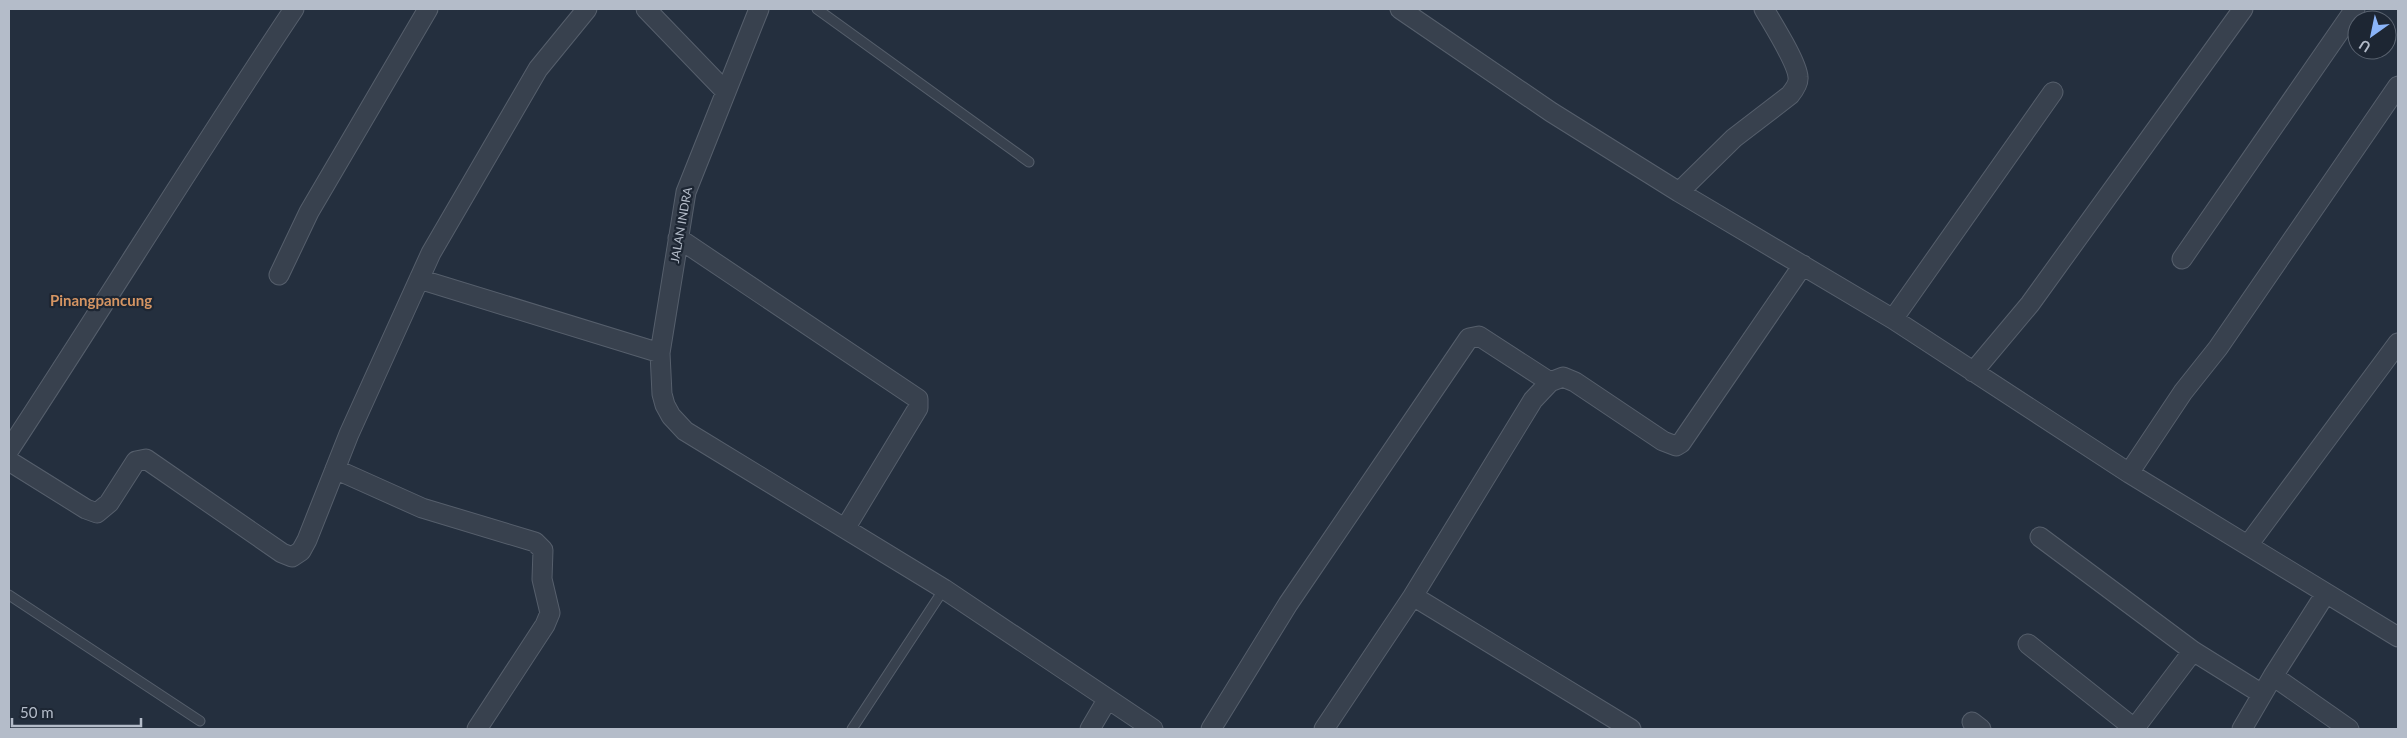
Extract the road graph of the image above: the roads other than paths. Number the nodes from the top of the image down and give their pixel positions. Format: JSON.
{"nodes":[{"id":1,"x":294,"y":9,"type":"edge"},
{"id":2,"x":428,"y":9,"type":"edge"},
{"id":3,"x":587,"y":9,"type":"edge"},
{"id":4,"x":646,"y":9,"type":"edge"},
{"id":5,"x":759,"y":9,"type":"edge"},
{"id":6,"x":817,"y":9,"type":"edge"},
{"id":7,"x":1400,"y":9,"type":"edge"},
{"id":8,"x":1764,"y":9,"type":"edge"},
{"id":9,"x":2243,"y":9,"type":"edge"},
{"id":10,"x":2355,"y":9,"type":"edge"},
{"id":11,"x":2398,"y":86,"type":"edge"},
{"id":12,"x":726,"y":92,"type":"junction"},
{"id":13,"x":2052,"y":92,"type":"dead end"},
{"id":14,"x":1029,"y":162,"type":"dead end"},
{"id":15,"x":1679,"y":192,"type":"junction"},
{"id":16,"x":678,"y":238,"type":"junction"},
{"id":17,"x":2182,"y":259,"type":"dead end"},
{"id":18,"x":1803,"y":265,"type":"junction"},
{"id":19,"x":279,"y":275,"type":"dead end"},
{"id":20,"x":419,"y":279,"type":"junction"},
{"id":21,"x":1894,"y":319,"type":"junction"},
{"id":22,"x":2398,"y":343,"type":"edge"},
{"id":23,"x":660,"y":354,"type":"junction"},
{"id":24,"x":1973,"y":372,"type":"junction"},
{"id":25,"x":1550,"y":382,"type":"junction"},
{"id":26,"x":9,"y":450,"type":"edge"},
{"id":27,"x":9,"y":461,"type":"edge"},
{"id":28,"x":335,"y":469,"type":"junction"},
{"id":29,"x":2129,"y":473,"type":"junction"},
{"id":30,"x":846,"y":528,"type":"junction"},
{"id":31,"x":2040,"y":537,"type":"dead end"},
{"id":32,"x":2248,"y":545,"type":"junction"},
{"id":33,"x":944,"y":590,"type":"junction"},
{"id":34,"x":2326,"y":593,"type":"junction"},
{"id":35,"x":9,"y":596,"type":"edge"},
{"id":36,"x":1413,"y":596,"type":"junction"},
{"id":37,"x":2398,"y":637,"type":"edge"},
{"id":38,"x":2028,"y":644,"type":"dead end"},
{"id":39,"x":2193,"y":651,"type":"junction"},
{"id":40,"x":2273,"y":676,"type":"junction"},
{"id":41,"x":2262,"y":694,"type":"junction"},
{"id":42,"x":1107,"y":700,"type":"junction"},
{"id":43,"x":200,"y":721,"type":"dead end"},
{"id":44,"x":477,"y":729,"type":"edge"},
{"id":45,"x":852,"y":729,"type":"edge"},
{"id":46,"x":1090,"y":729,"type":"edge"},
{"id":47,"x":1153,"y":729,"type":"edge"},
{"id":48,"x":1210,"y":729,"type":"edge"},
{"id":49,"x":1324,"y":729,"type":"edge"},
{"id":50,"x":1631,"y":729,"type":"edge"},
{"id":51,"x":2135,"y":729,"type":"edge"},
{"id":52,"x":2242,"y":729,"type":"edge"},
{"id":53,"x":2349,"y":729,"type":"edge"}],
"edges":[{"from":1,"to":26,"type":"street"},
{"from":2,"to":19,"type":"street"},
{"from":3,"to":20,"type":"street"},
{"from":4,"to":12,"type":"street"},
{"from":5,"to":12,"type":"street","name":"JALAN INDRA"},
{"from":6,"to":14,"type":"lane"},
{"from":7,"to":15,"type":"street"},
{"from":8,"to":15,"type":"street"},
{"from":9,"to":24,"type":"street"},
{"from":10,"to":17,"type":"street"},
{"from":11,"to":29,"type":"street"},
{"from":12,"to":16,"type":"street","name":"JALAN INDRA"},
{"from":13,"to":21,"type":"street"},
{"from":15,"to":18,"type":"street"},
{"from":16,"to":23,"type":"street","name":"JALAN INDRA"},
{"from":16,"to":30,"type":"street"},
{"from":18,"to":21,"type":"street"},
{"from":18,"to":25,"type":"street"},
{"from":20,"to":23,"type":"street"},
{"from":20,"to":28,"type":"street"},
{"from":21,"to":24,"type":"street"},
{"from":22,"to":32,"type":"street"},
{"from":23,"to":30,"type":"street","name":"JALAN INDRA"},
{"from":24,"to":29,"type":"street"},
{"from":25,"to":36,"type":"street"},
{"from":25,"to":48,"type":"street"},
{"from":27,"to":28,"type":"street"},
{"from":28,"to":44,"type":"street"},
{"from":29,"to":32,"type":"street"},
{"from":30,"to":33,"type":"street"},
{"from":31,"to":39,"type":"street"},
{"from":32,"to":34,"type":"street"},
{"from":33,"to":42,"type":"street"},
{"from":33,"to":45,"type":"lane"},
{"from":34,"to":37,"type":"street"},
{"from":34,"to":40,"type":"street"},
{"from":35,"to":43,"type":"lane"},
{"from":36,"to":49,"type":"street"},
{"from":36,"to":50,"type":"street"},
{"from":38,"to":51,"type":"street"},
{"from":39,"to":41,"type":"street"},
{"from":39,"to":51,"type":"street"},
{"from":40,"to":41,"type":"street"},
{"from":40,"to":53,"type":"street"},
{"from":41,"to":52,"type":"street"},
{"from":42,"to":46,"type":"street"},
{"from":42,"to":47,"type":"street"}]}
